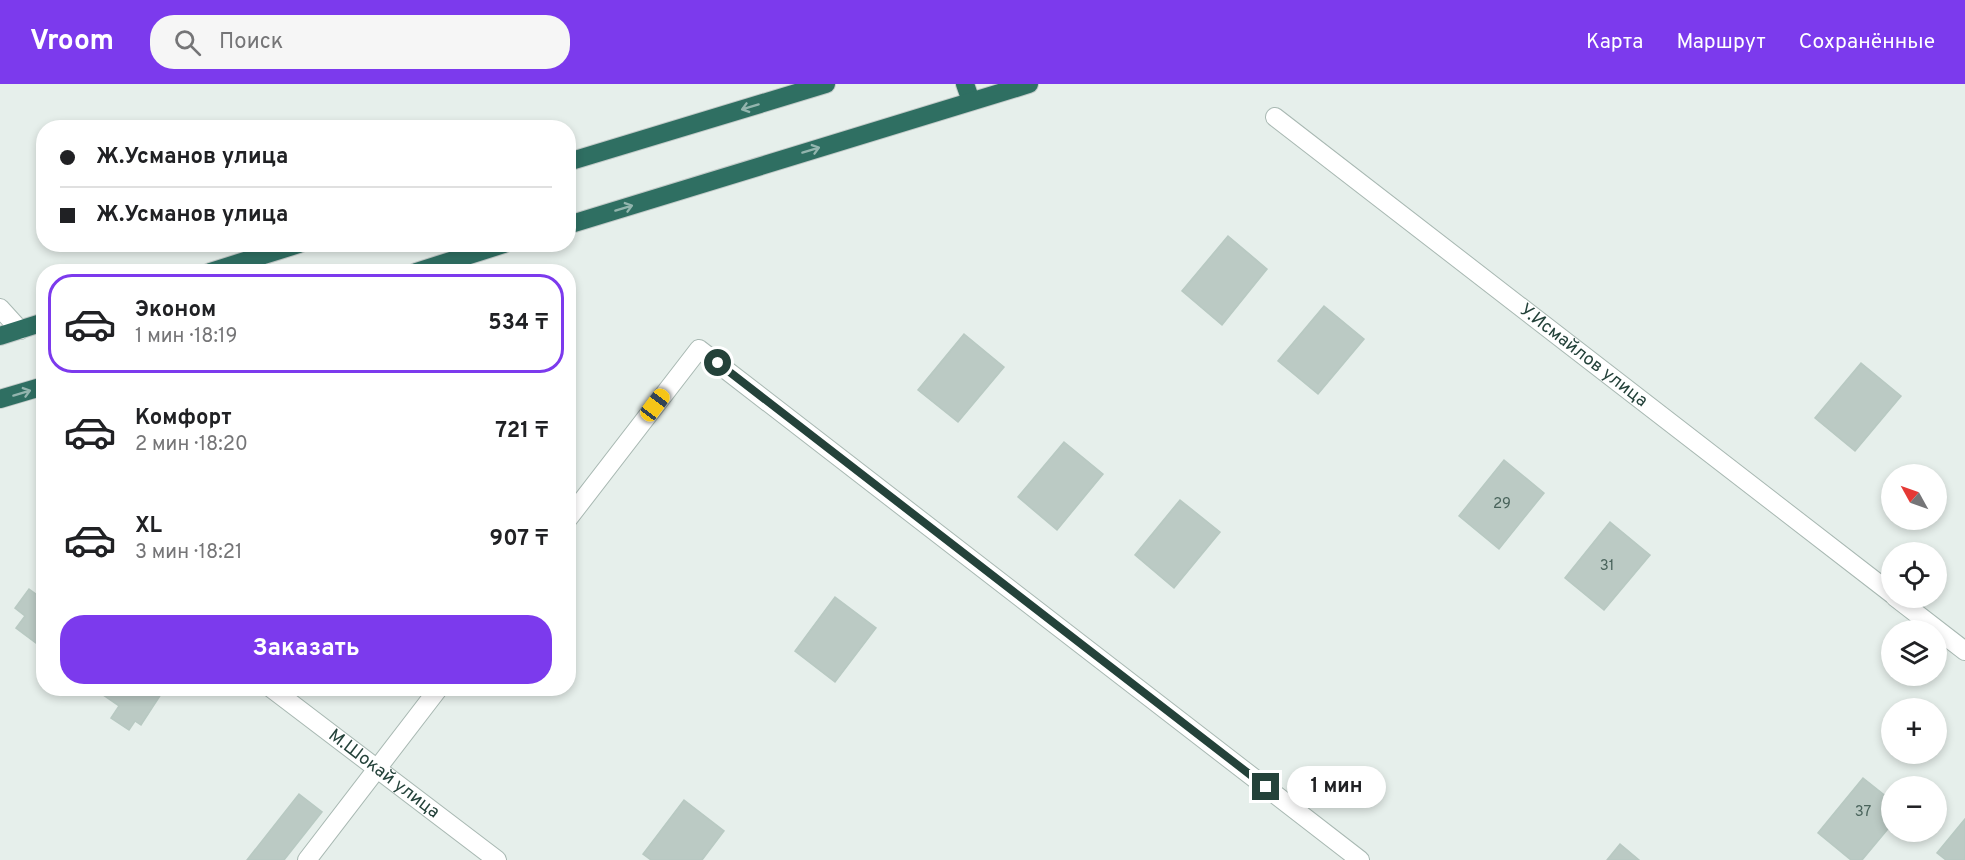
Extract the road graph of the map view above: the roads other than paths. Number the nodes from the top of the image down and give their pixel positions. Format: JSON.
{"nodes":[{"id":1,"x":826,"y":84,"type":"edge"},
{"id":2,"x":1029,"y":84,"type":"edge"},
{"id":3,"x":968,"y":93,"type":"edge"},
{"id":4,"x":1275,"y":117,"type":"dead end"},
{"id":5,"x":576,"y":160,"type":"edge"},
{"id":6,"x":576,"y":222,"type":"edge"},
{"id":7,"x":274,"y":252,"type":"edge"},
{"id":8,"x":479,"y":252,"type":"edge"},
{"id":9,"x":235,"y":264,"type":"edge"},
{"id":10,"x":441,"y":264,"type":"edge"},
{"id":11,"x":0,"y":308,"type":"edge"},
{"id":12,"x":36,"y":325,"type":"edge"},
{"id":13,"x":20,"y":330,"type":"junction"},
{"id":14,"x":0,"y":336,"type":"edge"},
{"id":15,"x":36,"y":388,"type":"edge"},
{"id":16,"x":0,"y":399,"type":"edge"},
{"id":17,"x":576,"y":509,"type":"edge"},
{"id":18,"x":1881,"y":587,"type":"edge"},
{"id":19,"x":1909,"y":608,"type":"edge"},
{"id":20,"x":1965,"y":651,"type":"edge"},
{"id":21,"x":281,"y":696,"type":"edge"},
{"id":22,"x":433,"y":696,"type":"edge"},
{"id":23,"x":377,"y":769,"type":"junction"},
{"id":24,"x":307,"y":860,"type":"edge"},
{"id":25,"x":497,"y":860,"type":"edge"},
{"id":26,"x":1360,"y":860,"type":"edge"}],
"edges":[{"from":1,"to":5,"type":"highway","one_way":true},
{"from":2,"to":3,"type":"highway"},
{"from":6,"to":3,"type":"highway","one_way":true},
{"from":4,"to":18,"type":"street","name":"У.Исмайлов улица"},
{"from":7,"to":9,"type":"highway"},
{"from":8,"to":10,"type":"highway"},
{"from":11,"to":13,"type":"street"},
{"from":12,"to":13,"type":"highway"},
{"from":13,"to":14,"type":"highway"},
{"from":16,"to":15,"type":"highway","one_way":true},
{"from":17,"to":26,"type":"street"},
{"from":19,"to":20,"type":"street","name":"У.Исмайлов улица"},
{"from":21,"to":23,"type":"street","name":"М.Шокай улица"},
{"from":22,"to":23,"type":"street"},
{"from":23,"to":24,"type":"street"},
{"from":23,"to":25,"type":"street","name":"М.Шокай улица"}]}
